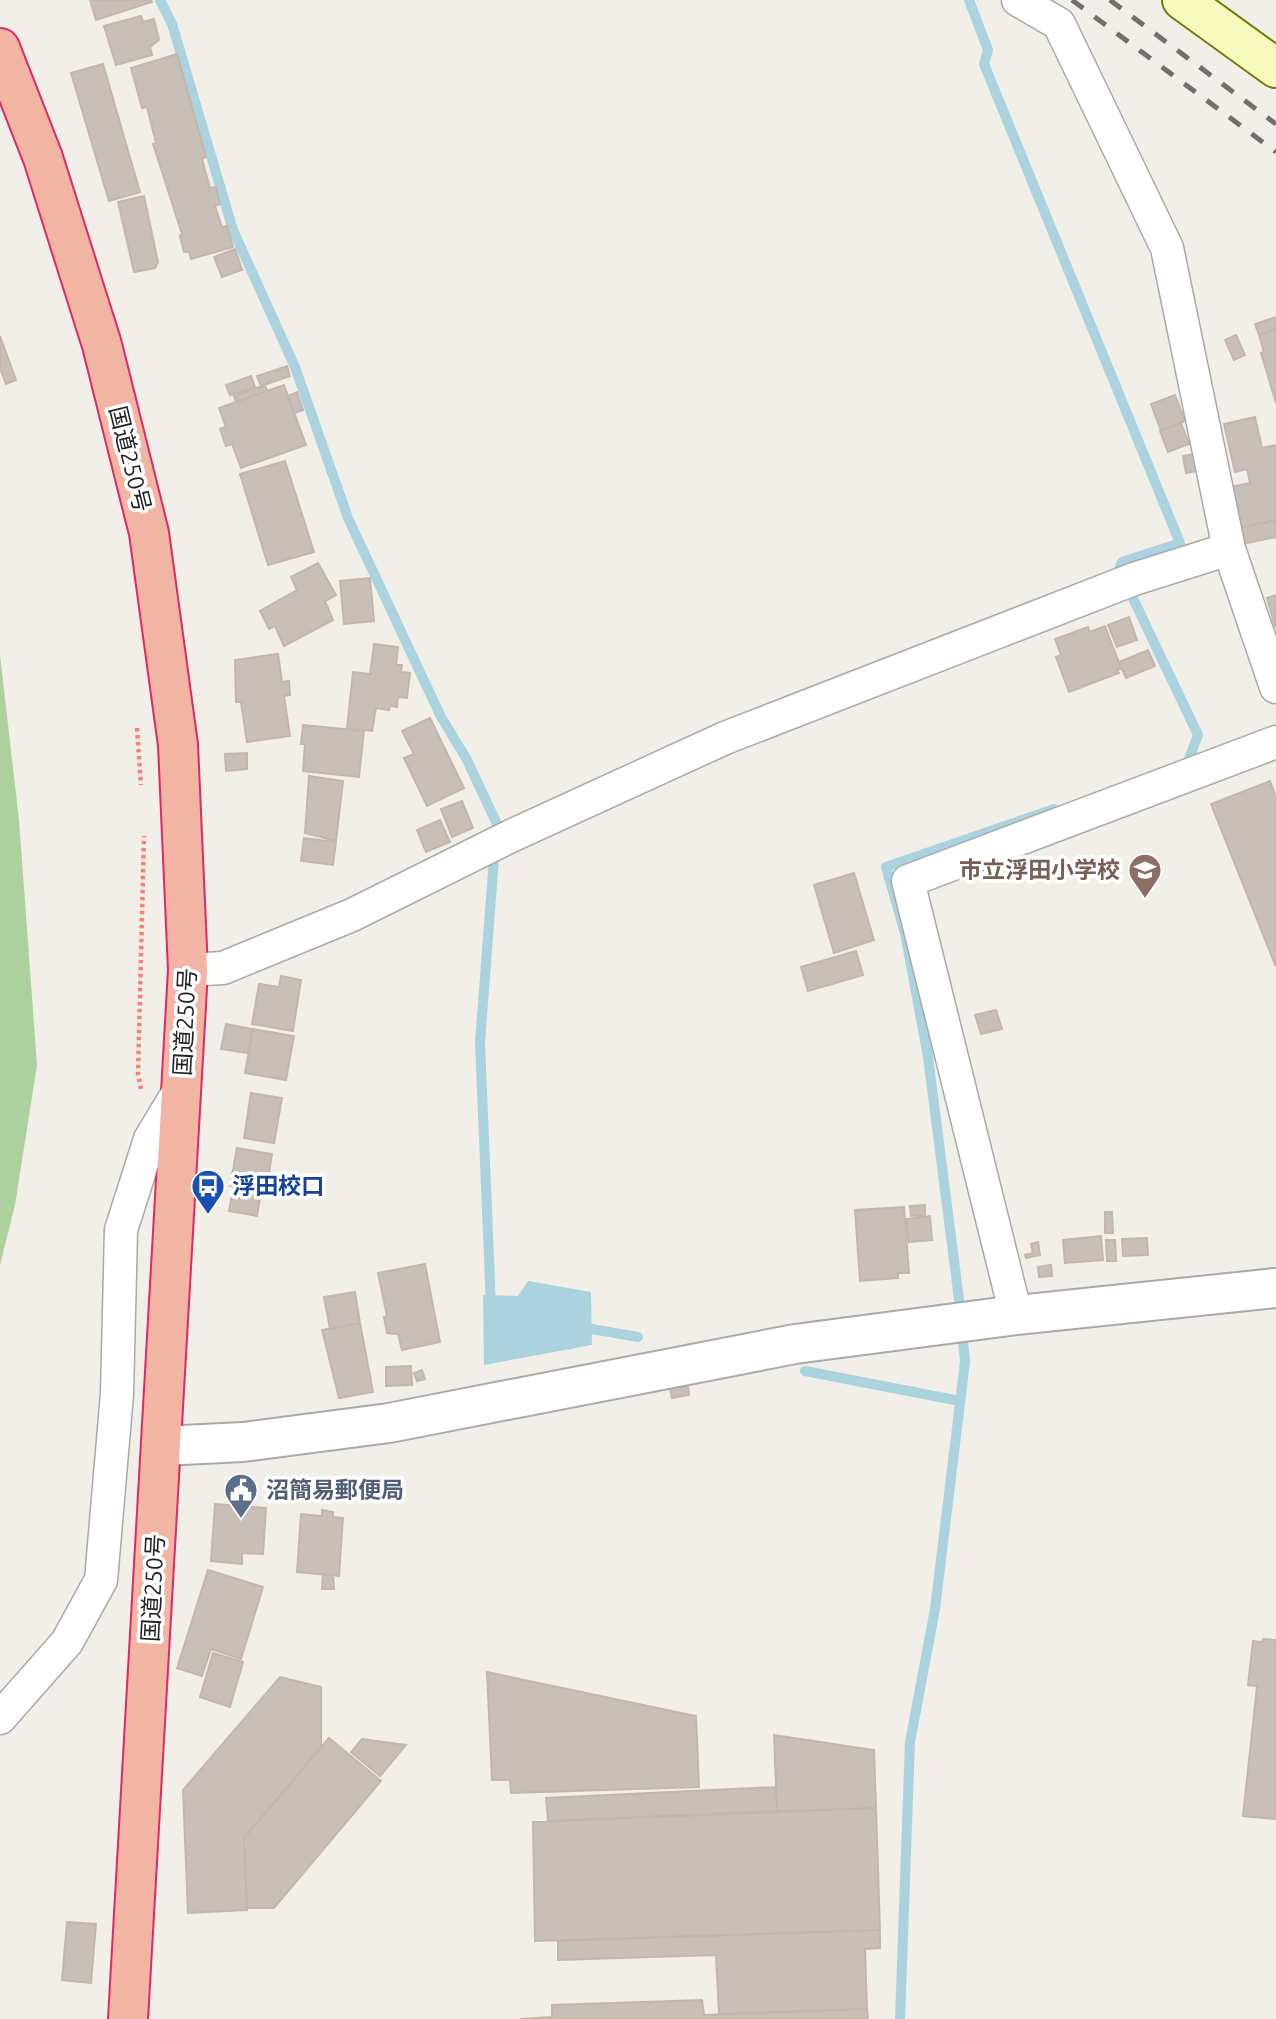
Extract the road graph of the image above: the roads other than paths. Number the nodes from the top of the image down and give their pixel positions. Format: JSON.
{"nodes":[{"id":1,"x":1018,"y":0,"type":"edge"},
{"id":2,"x":1182,"y":0,"type":"edge"},
{"id":3,"x":0,"y":48,"type":"edge"},
{"id":4,"x":1276,"y":68,"type":"edge"},
{"id":5,"x":1229,"y":549,"type":"junction"},
{"id":6,"x":1276,"y":687,"type":"edge"},
{"id":7,"x":1276,"y":742,"type":"edge"},
{"id":8,"x":188,"y":970,"type":"junction"},
{"id":9,"x":181,"y":1086,"type":"junction"},
{"id":10,"x":1276,"y":1288,"type":"edge"},
{"id":11,"x":982,"y":1320,"type":"junction"},
{"id":12,"x":162,"y":1446,"type":"junction"},
{"id":13,"x":0,"y":1718,"type":"edge"},
{"id":14,"x":128,"y":2019,"type":"edge"}],
"edges":[{"from":1,"to":5,"type":"street"},
{"from":2,"to":4,"type":"main road"},
{"from":3,"to":8,"type":"highway","name":"国道250号"},
{"from":5,"to":6,"type":"street"},
{"from":5,"to":8,"type":"street"},
{"from":7,"to":11,"type":"street"},
{"from":8,"to":9,"type":"highway","name":"国道250号"},
{"from":9,"to":12,"type":"highway","name":"国道250号"},
{"from":9,"to":13,"type":"street"},
{"from":10,"to":11,"type":"street"},
{"from":11,"to":12,"type":"street"},
{"from":12,"to":14,"type":"highway","name":"国道250号"}]}
